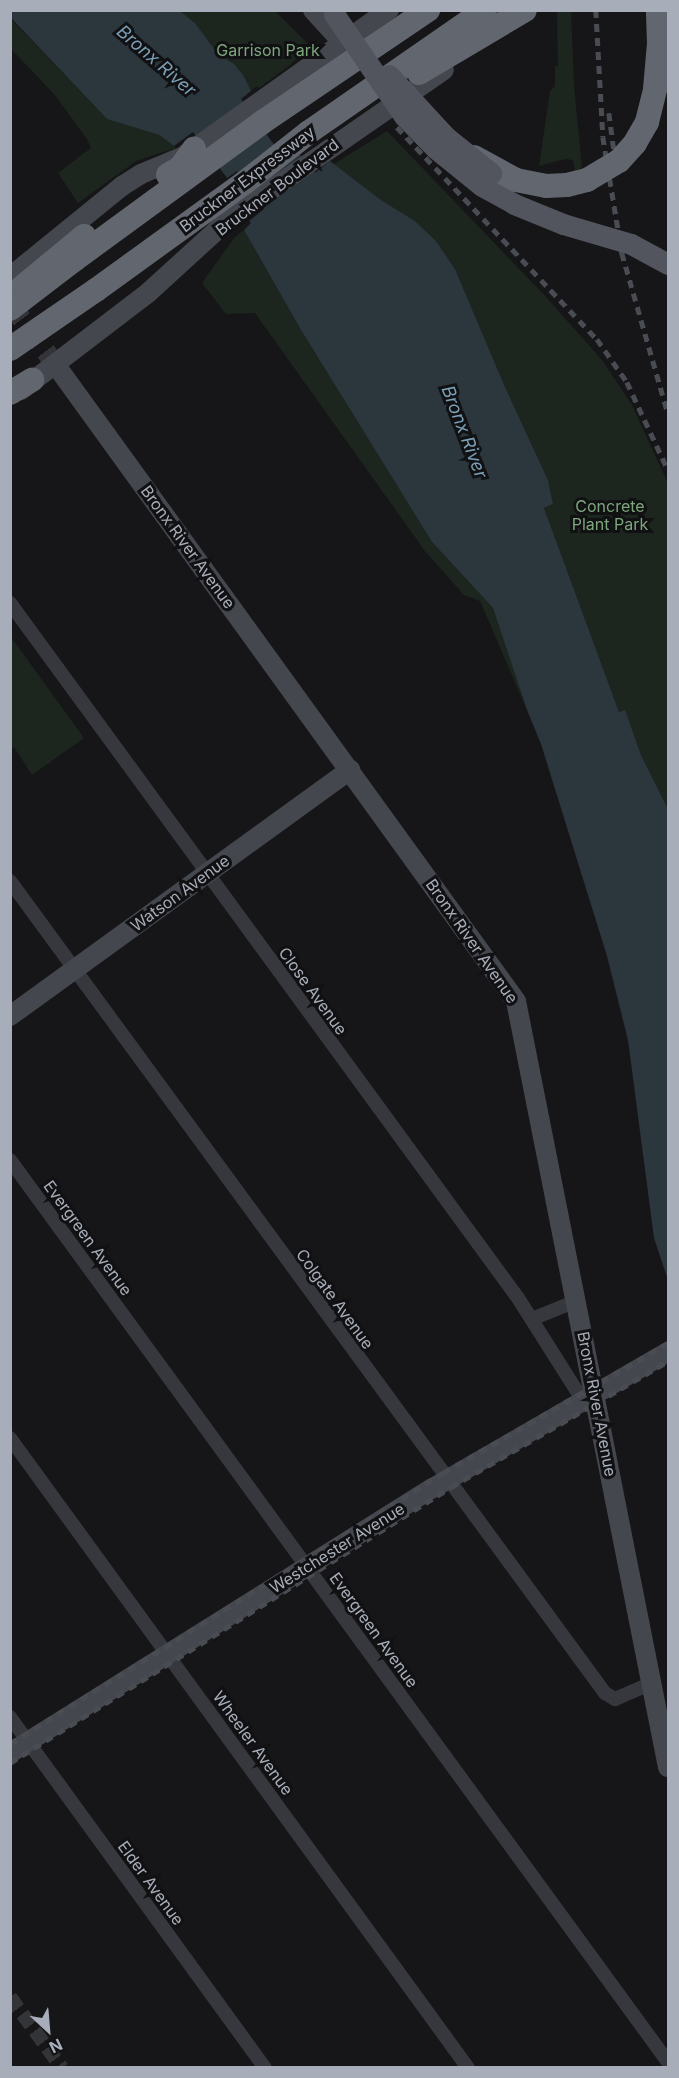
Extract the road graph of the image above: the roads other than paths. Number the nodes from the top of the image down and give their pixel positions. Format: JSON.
{"nodes":[{"id":1,"x":313,"y":10,"type":"edge"},
{"id":2,"x":389,"y":10,"type":"edge"},
{"id":3,"x":428,"y":10,"type":"edge"},
{"id":4,"x":485,"y":10,"type":"edge"},
{"id":5,"x":526,"y":10,"type":"edge"},
{"id":6,"x":658,"y":10,"type":"edge"},
{"id":7,"x":332,"y":12,"type":"edge"},
{"id":8,"x":342,"y":42,"type":"junction"},
{"id":9,"x":659,"y":43,"type":"junction"},
{"id":10,"x":669,"y":85,"type":"edge"},
{"id":11,"x":272,"y":105,"type":"junction"},
{"id":12,"x":316,"y":141,"type":"junction"},
{"id":13,"x":453,"y":144,"type":"junction"},
{"id":14,"x":189,"y":159,"type":"junction"},
{"id":15,"x":486,"y":179,"type":"junction"},
{"id":16,"x":238,"y":196,"type":"junction"},
{"id":17,"x":565,"y":218,"type":"junction"},
{"id":18,"x":669,"y":247,"type":"edge"},
{"id":19,"x":70,"y":255,"type":"junction"},
{"id":20,"x":669,"y":264,"type":"edge"},
{"id":21,"x":10,"y":277,"type":"edge"},
{"id":22,"x":10,"y":298,"type":"edge"},
{"id":23,"x":10,"y":309,"type":"edge"},
{"id":24,"x":10,"y":349,"type":"edge"},
{"id":25,"x":55,"y":364,"type":"junction"},
{"id":26,"x":32,"y":380,"type":"junction"},
{"id":27,"x":10,"y":393,"type":"edge"},
{"id":28,"x":10,"y":399,"type":"edge"},
{"id":29,"x":10,"y":603,"type":"edge"},
{"id":30,"x":350,"y":770,"type":"junction"},
{"id":31,"x":207,"y":873,"type":"junction"},
{"id":32,"x":10,"y":881,"type":"edge"},
{"id":33,"x":75,"y":970,"type":"junction"},
{"id":34,"x":10,"y":1017,"type":"edge"},
{"id":35,"x":10,"y":1160,"type":"edge"},
{"id":36,"x":576,"y":1301,"type":"junction"},
{"id":37,"x":532,"y":1319,"type":"junction"},
{"id":38,"x":669,"y":1352,"type":"edge"},
{"id":39,"x":589,"y":1398,"type":"junction"},
{"id":40,"x":10,"y":1438,"type":"edge"},
{"id":41,"x":447,"y":1480,"type":"junction"},
{"id":42,"x":306,"y":1566,"type":"junction"},
{"id":43,"x":168,"y":1654,"type":"junction"},
{"id":44,"x":652,"y":1683,"type":"junction"},
{"id":45,"x":10,"y":1717,"type":"edge"},
{"id":46,"x":29,"y":1741,"type":"junction"},
{"id":47,"x":10,"y":1753,"type":"edge"},
{"id":48,"x":669,"y":1767,"type":"edge"},
{"id":49,"x":669,"y":2062,"type":"edge"},
{"id":50,"x":266,"y":2067,"type":"edge"},
{"id":51,"x":468,"y":2067,"type":"edge"}],
"edges":[{"from":1,"to":8,"type":"main road"},
{"from":2,"to":8,"type":"main road"},
{"from":3,"to":11,"type":"highway"},
{"from":4,"to":12,"type":"highway","name":"Bruckner Expressway"},
{"from":5,"to":12,"type":"highway"},
{"from":6,"to":9,"type":"highway"},
{"from":7,"to":13,"type":"main road","bridge":true},
{"from":7,"to":15,"type":"main road","bridge":true},
{"from":8,"to":11,"type":"main road"},
{"from":9,"to":10,"type":"highway"},
{"from":9,"to":13,"type":"highway","bridge":true},
{"from":11,"to":14,"type":"highway"},
{"from":12,"to":16,"type":"highway","name":"Bruckner Expressway"},
{"from":13,"to":15,"type":"main road","bridge":true},
{"from":14,"to":19,"type":"highway"},
{"from":14,"to":21,"type":"main road"},
{"from":15,"to":17,"type":"main road"},
{"from":16,"to":24,"type":"highway","name":"Bruckner Expressway","bridge":true},
{"from":16,"to":25,"type":"main road","name":"Bruckner Boulevard"},
{"from":17,"to":18,"type":"main road"},
{"from":17,"to":20,"type":"main road","bridge":true},
{"from":19,"to":22,"type":"highway"},
{"from":19,"to":23,"type":"highway","bridge":true},
{"from":25,"to":26,"type":"main road","name":"Bruckner Boulevard"},
{"from":25,"to":30,"type":"main road","name":"Bronx River Avenue"},
{"from":26,"to":27,"type":"highway"},
{"from":26,"to":28,"type":"main road","name":"Bruckner Boulevard"},
{"from":29,"to":31,"type":"street","name":"Close Avenue"},
{"from":30,"to":31,"type":"main road","name":"Watson Avenue"},
{"from":30,"to":36,"type":"main road","name":"Bronx River Avenue"},
{"from":31,"to":33,"type":"main road","name":"Watson Avenue"},
{"from":31,"to":37,"type":"street","name":"Close Avenue"},
{"from":32,"to":33,"type":"street","name":"Colgate Avenue"},
{"from":33,"to":34,"type":"main road","name":"Watson Avenue"},
{"from":33,"to":41,"type":"street","name":"Colgate Avenue"},
{"from":35,"to":42,"type":"street","name":"Evergreen Avenue"},
{"from":36,"to":37,"type":"street"},
{"from":36,"to":39,"type":"main road","name":"Bronx River Avenue"},
{"from":37,"to":39,"type":"street","name":"Close Avenue"},
{"from":38,"to":39,"type":"main road","name":"Westchester Avenue"},
{"from":39,"to":41,"type":"main road","name":"Westchester Avenue"},
{"from":39,"to":44,"type":"main road","name":"Bronx River Avenue"},
{"from":40,"to":43,"type":"street","name":"Wheeler Avenue"},
{"from":41,"to":42,"type":"main road","name":"Westchester Avenue"},
{"from":41,"to":44,"type":"street","name":"Colgate Avenue"},
{"from":42,"to":43,"type":"main road","name":"Westchester Avenue"},
{"from":42,"to":49,"type":"street","name":"Evergreen Avenue"},
{"from":43,"to":46,"type":"main road","name":"Westchester Avenue"},
{"from":43,"to":51,"type":"street","name":"Wheeler Avenue"},
{"from":44,"to":48,"type":"main road","name":"Bronx River Avenue"},
{"from":45,"to":46,"type":"street","name":"Elder Avenue"},
{"from":46,"to":47,"type":"main road","name":"Westchester Avenue"},
{"from":46,"to":50,"type":"street","name":"Elder Avenue"}]}
